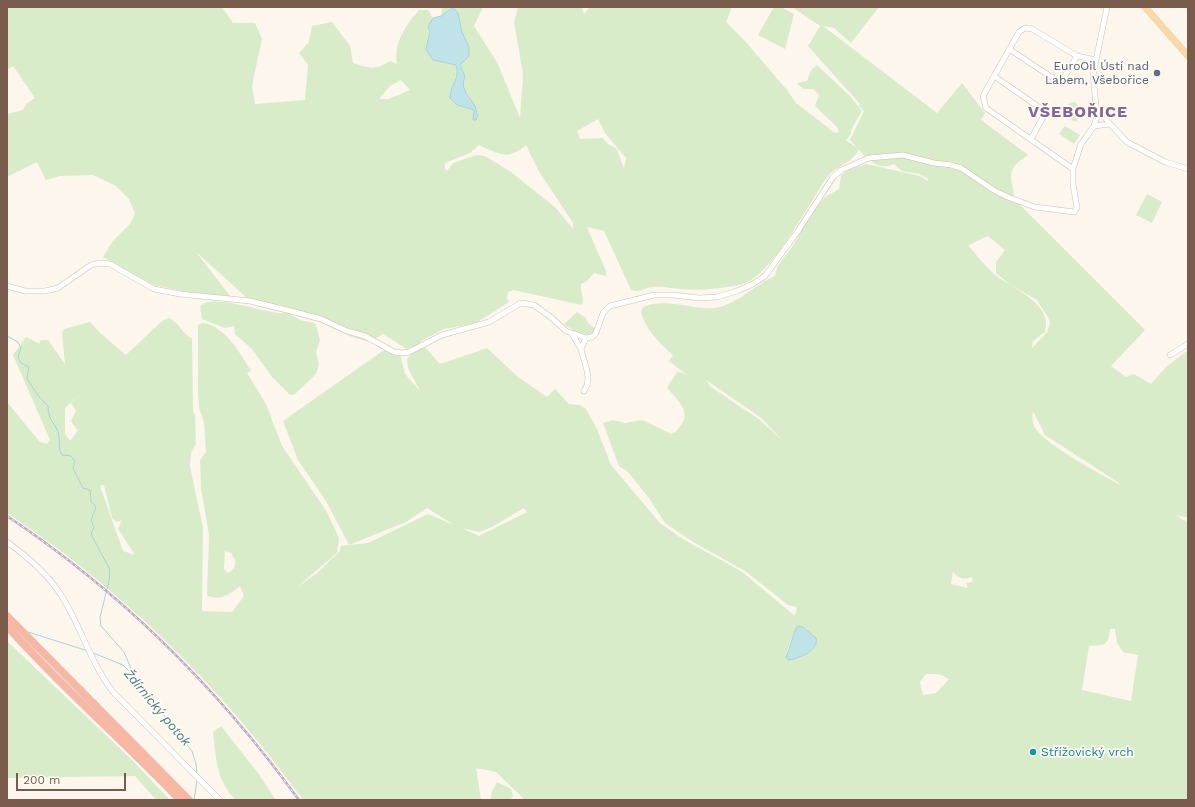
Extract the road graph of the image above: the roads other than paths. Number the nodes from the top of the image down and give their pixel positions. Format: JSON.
{"nodes":[{"id":1,"x":1107,"y":7,"type":"edge"},
{"id":2,"x":1145,"y":7,"type":"edge"},
{"id":3,"x":1009,"y":49,"type":"junction"},
{"id":4,"x":1077,"y":56,"type":"junction"},
{"id":5,"x":1188,"y":56,"type":"edge"},
{"id":6,"x":1096,"y":60,"type":"junction"},
{"id":7,"x":994,"y":76,"type":"junction"},
{"id":8,"x":1098,"y":109,"type":"junction"},
{"id":9,"x":1110,"y":124,"type":"junction"},
{"id":10,"x":1094,"y":126,"type":"junction"},
{"id":11,"x":1031,"y":139,"type":"junction"},
{"id":12,"x":1073,"y":168,"type":"junction"},
{"id":13,"x":1188,"y":169,"type":"edge"},
{"id":14,"x":7,"y":286,"type":"edge"},
{"id":15,"x":572,"y":334,"type":"junction"},
{"id":16,"x":586,"y":338,"type":"junction"},
{"id":17,"x":1188,"y":344,"type":"edge"},
{"id":18,"x":581,"y":349,"type":"junction"},
{"id":19,"x":1170,"y":355,"type":"dead end"},
{"id":20,"x":584,"y":392,"type":"dead end"},
{"id":21,"x":7,"y":542,"type":"edge"},
{"id":22,"x":8,"y":616,"type":"edge"},
{"id":23,"x":7,"y":626,"type":"edge"},
{"id":24,"x":180,"y":800,"type":"edge"},
{"id":25,"x":189,"y":800,"type":"edge"},
{"id":26,"x":220,"y":800,"type":"edge"}],
"edges":[{"from":1,"to":6,"type":"street"},
{"from":2,"to":5,"type":"main road"},
{"from":3,"to":4,"type":"street"},
{"from":3,"to":4,"type":"street"},
{"from":3,"to":7,"type":"street"},
{"from":4,"to":6,"type":"street"},
{"from":6,"to":8,"type":"street"},
{"from":7,"to":11,"type":"street"},
{"from":7,"to":11,"type":"street"},
{"from":8,"to":9,"type":"street"},
{"from":8,"to":10,"type":"street"},
{"from":9,"to":10,"type":"street"},
{"from":9,"to":13,"type":"street"},
{"from":10,"to":12,"type":"street"},
{"from":11,"to":12,"type":"street"},
{"from":12,"to":16,"type":"street"},
{"from":14,"to":15,"type":"street"},
{"from":15,"to":16,"type":"street"},
{"from":15,"to":18,"type":"street"},
{"from":16,"to":18,"type":"street"},
{"from":17,"to":19,"type":"street"},
{"from":18,"to":20,"type":"street"},
{"from":21,"to":26,"type":"street"},
{"from":22,"to":25,"type":"highway"},
{"from":23,"to":24,"type":"highway"}]}
